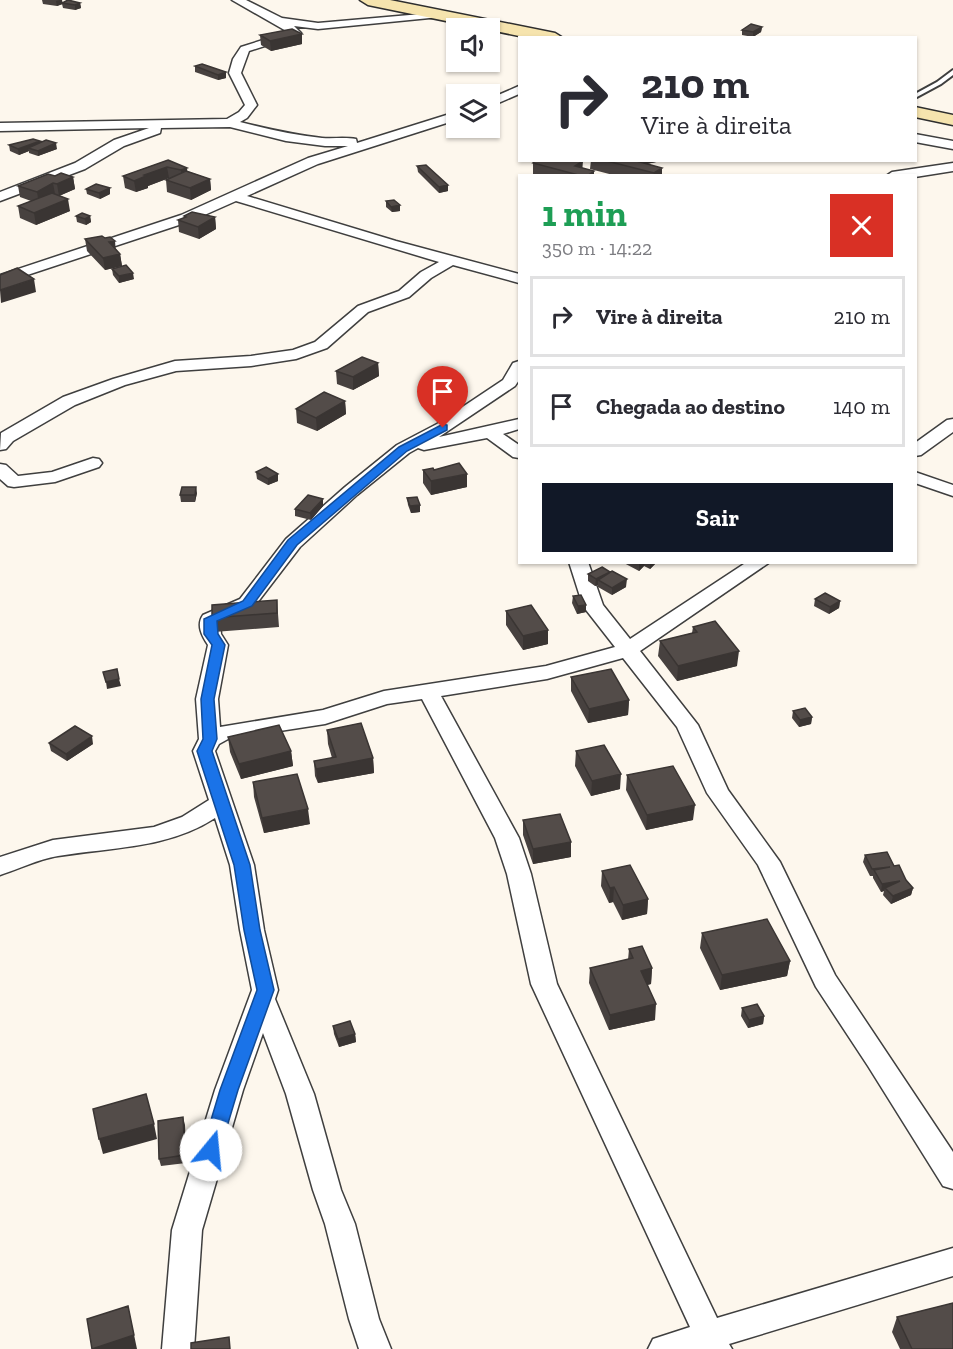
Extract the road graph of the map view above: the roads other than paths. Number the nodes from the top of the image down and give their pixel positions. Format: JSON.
{"nodes":[{"id":1,"x":237,"y":0,"type":"edge"},
{"id":2,"x":376,"y":1,"type":"edge"},
{"id":3,"x":440,"y":9,"type":"junction"},
{"id":4,"x":281,"y":21,"type":"junction"},
{"id":5,"x":547,"y":36,"type":"edge"},
{"id":6,"x":953,"y":72,"type":"edge"},
{"id":7,"x":518,"y":90,"type":"edge"},
{"id":8,"x":917,"y":95,"type":"edge"},
{"id":9,"x":500,"y":98,"type":"edge"},
{"id":10,"x":917,"y":112,"type":"edge"},
{"id":11,"x":446,"y":119,"type":"edge"},
{"id":12,"x":953,"y":120,"type":"edge"},
{"id":13,"x":230,"y":123,"type":"junction"},
{"id":14,"x":87,"y":125,"type":"junction"},
{"id":15,"x":165,"y":126,"type":"junction"},
{"id":16,"x":0,"y":127,"type":"edge"},
{"id":17,"x":136,"y":138,"type":"junction"},
{"id":18,"x":917,"y":138,"type":"edge"},
{"id":19,"x":370,"y":142,"type":"junction"},
{"id":20,"x":953,"y":145,"type":"edge"},
{"id":21,"x":953,"y":167,"type":"edge"},
{"id":22,"x":906,"y":174,"type":"edge"},
{"id":23,"x":234,"y":196,"type":"junction"},
{"id":24,"x":0,"y":197,"type":"edge"},
{"id":25,"x":450,"y":261,"type":"junction"},
{"id":26,"x":518,"y":279,"type":"edge"},
{"id":27,"x":0,"y":280,"type":"edge"},
{"id":28,"x":518,"y":368,"type":"edge"},
{"id":29,"x":518,"y":424,"type":"edge"},
{"id":30,"x":953,"y":424,"type":"edge"},
{"id":31,"x":490,"y":432,"type":"junction"},
{"id":32,"x":0,"y":445,"type":"edge"},
{"id":33,"x":403,"y":449,"type":"junction"},
{"id":34,"x":917,"y":450,"type":"edge"},
{"id":35,"x":518,"y":452,"type":"edge"},
{"id":36,"x":93,"y":463,"type":"dead end"},
{"id":37,"x":0,"y":469,"type":"edge"},
{"id":38,"x":917,"y":478,"type":"edge"},
{"id":39,"x":953,"y":491,"type":"edge"},
{"id":40,"x":578,"y":564,"type":"edge"},
{"id":41,"x":757,"y":564,"type":"edge"},
{"id":42,"x":627,"y":650,"type":"junction"},
{"id":43,"x":428,"y":691,"type":"junction"},
{"id":44,"x":210,"y":739,"type":"junction"},
{"id":45,"x":222,"y":802,"type":"junction"},
{"id":46,"x":0,"y":866,"type":"edge"},
{"id":47,"x":263,"y":1001,"type":"junction"},
{"id":48,"x":953,"y":1177,"type":"edge"},
{"id":49,"x":953,"y":1262,"type":"edge"},
{"id":50,"x":713,"y":1342,"type":"edge"},
{"id":51,"x":178,"y":1349,"type":"edge"},
{"id":52,"x":375,"y":1349,"type":"edge"},
{"id":53,"x":664,"y":1349,"type":"edge"}],
"edges":[{"from":1,"to":4,"type":"street"},
{"from":2,"to":3,"type":"main road"},
{"from":3,"to":4,"type":"street"},
{"from":3,"to":5,"type":"main road"},
{"from":4,"to":13,"type":"street"},
{"from":6,"to":8,"type":"lane"},
{"from":7,"to":9,"type":"street"},
{"from":10,"to":12,"type":"main road"},
{"from":11,"to":19,"type":"street"},
{"from":13,"to":15,"type":"street"},
{"from":13,"to":19,"type":"street"},
{"from":14,"to":15,"type":"street"},
{"from":14,"to":16,"type":"street"},
{"from":14,"to":17,"type":"street"},
{"from":15,"to":17,"type":"street"},
{"from":17,"to":24,"type":"street"},
{"from":18,"to":20,"type":"street"},
{"from":19,"to":23,"type":"street"},
{"from":21,"to":22,"type":"street"},
{"from":23,"to":25,"type":"street"},
{"from":23,"to":27,"type":"street"},
{"from":25,"to":26,"type":"street"},
{"from":25,"to":32,"type":"street"},
{"from":28,"to":33,"type":"street"},
{"from":29,"to":31,"type":"street"},
{"from":30,"to":34,"type":"street"},
{"from":31,"to":33,"type":"street"},
{"from":31,"to":35,"type":"street"},
{"from":33,"to":44,"type":"street"},
{"from":36,"to":37,"type":"street"},
{"from":38,"to":39,"type":"street"},
{"from":40,"to":42,"type":"street"},
{"from":41,"to":42,"type":"street"},
{"from":42,"to":43,"type":"street"},
{"from":42,"to":48,"type":"street"},
{"from":43,"to":44,"type":"street"},
{"from":43,"to":50,"type":"street"},
{"from":44,"to":45,"type":"street"},
{"from":45,"to":46,"type":"street"},
{"from":45,"to":47,"type":"street"},
{"from":47,"to":51,"type":"street"},
{"from":47,"to":52,"type":"street"},
{"from":49,"to":50,"type":"street"},
{"from":50,"to":53,"type":"street"}]}
